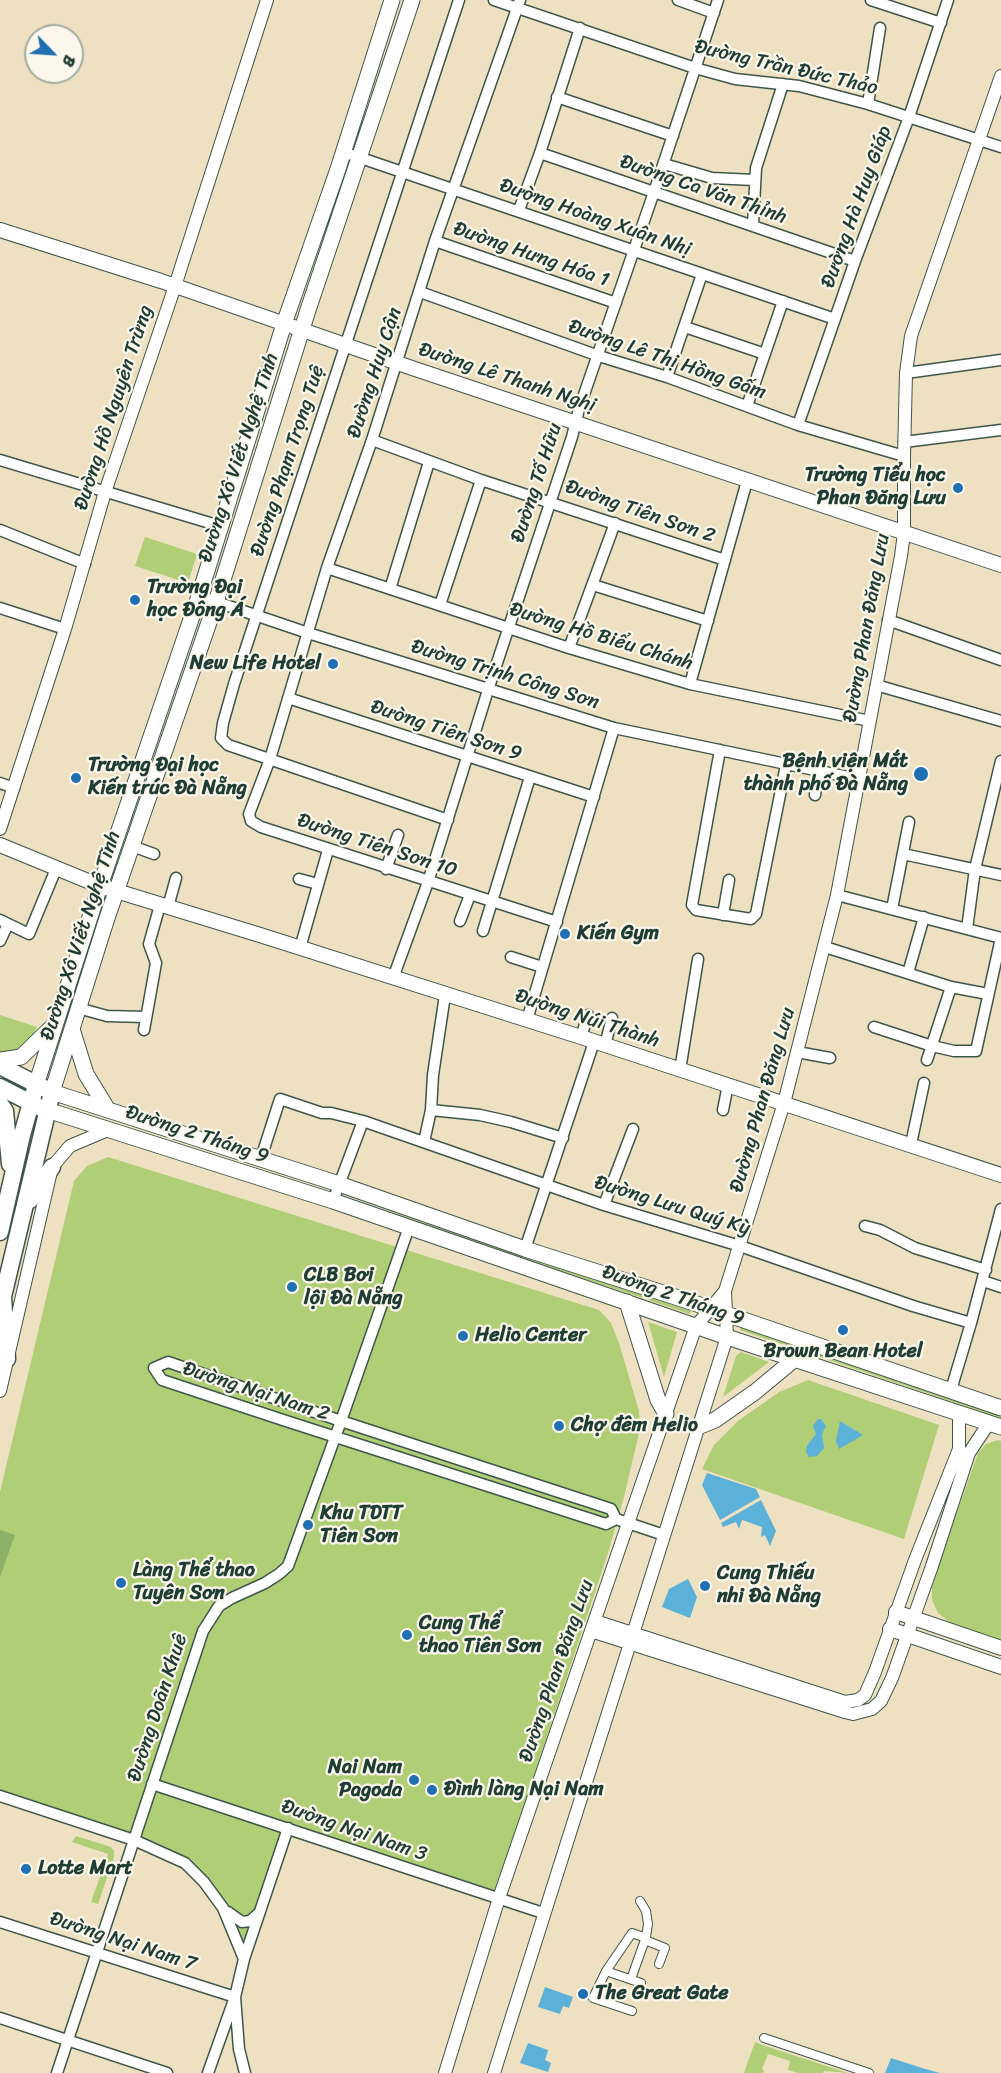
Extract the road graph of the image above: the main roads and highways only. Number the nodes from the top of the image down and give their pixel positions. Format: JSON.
{"nodes":[{"id":1,"x":392,"y":0,"type":"edge"},
{"id":2,"x":412,"y":0,"type":"edge"},
{"id":3,"x":0,"y":230,"type":"edge"},
{"id":4,"x":284,"y":324,"type":"junction"},
{"id":5,"x":302,"y":330,"type":"junction"},
{"id":6,"x":1001,"y":565,"type":"edge"},
{"id":7,"x":0,"y":845,"type":"edge"},
{"id":8,"x":100,"y":886,"type":"junction"},
{"id":9,"x":117,"y":892,"type":"junction"},
{"id":10,"x":55,"y":1024,"type":"junction"},
{"id":11,"x":72,"y":1029,"type":"junction"},
{"id":12,"x":0,"y":1060,"type":"edge"},
{"id":13,"x":0,"y":1066,"type":"edge"},
{"id":14,"x":36,"y":1085,"type":"junction"},
{"id":15,"x":0,"y":1087,"type":"edge"},
{"id":16,"x":52,"y":1092,"type":"junction"},
{"id":17,"x":31,"y":1103,"type":"junction"},
{"id":18,"x":0,"y":1104,"type":"edge"},
{"id":19,"x":47,"y":1110,"type":"junction"},
{"id":20,"x":108,"y":1110,"type":"junction"},
{"id":21,"x":52,"y":1167,"type":"road end"},
{"id":22,"x":1001,"y":1175,"type":"edge"},
{"id":23,"x":6,"y":1184,"type":"edge"},
{"id":24,"x":23,"y":1210,"type":"junction"},
{"id":25,"x":0,"y":1232,"type":"edge"},
{"id":26,"x":2,"y":1302,"type":"edge"},
{"id":27,"x":627,"y":1302,"type":"junction"},
{"id":28,"x":796,"y":1358,"type":"junction"},
{"id":29,"x":7,"y":1359,"type":"road end"},
{"id":30,"x":1001,"y":1408,"type":"edge"},
{"id":31,"x":666,"y":1414,"type":"road end"},
{"id":32,"x":995,"y":1425,"type":"edge"},
{"id":33,"x":698,"y":1427,"type":"road end"},
{"id":34,"x":896,"y":1612,"type":"road end"},
{"id":35,"x":890,"y":1629,"type":"road end"},
{"id":36,"x":1001,"y":1648,"type":"edge"},
{"id":37,"x":1001,"y":1668,"type":"edge"}],
"edges":[{"from":1,"to":4,"type":"main road","name":"Đường Xô Viết Nghệ Tĩnh"},
{"from":2,"to":5,"type":"main road","name":"Đường Xô Viết Nghệ Tĩnh"},
{"from":3,"to":4,"type":"main road","name":"Đường Lê Thanh Nghị"},
{"from":4,"to":5,"type":"main road","name":"Đường Lê Thanh Nghị"},
{"from":4,"to":8,"type":"main road","name":"Đường Xô Viết Nghệ Tĩnh"},
{"from":5,"to":6,"type":"main road","name":"Đường Lê Thanh Nghị"},
{"from":5,"to":9,"type":"main road","name":"Đường Xô Viết Nghệ Tĩnh"},
{"from":7,"to":8,"type":"main road","name":"Đường Núi Thành"},
{"from":8,"to":9,"type":"main road","name":"Đường Núi Thành"},
{"from":8,"to":10,"type":"main road","name":"Đường Xô Viết Nghệ Tĩnh"},
{"from":9,"to":11,"type":"main road","name":"Đường Xô Viết Nghệ Tĩnh"},
{"from":9,"to":22,"type":"main road","name":"Đường Núi Thành"},
{"from":10,"to":12,"type":"main road"},
{"from":10,"to":14,"type":"main road","name":"Đường Xô Viết Nghệ Tĩnh"},
{"from":11,"to":16,"type":"main road","name":"Đường Xô Viết Nghệ Tĩnh"},
{"from":11,"to":20,"type":"main road"},
{"from":13,"to":14,"type":"highway"},
{"from":14,"to":16,"type":"highway"},
{"from":14,"to":17,"type":"highway","name":"Đường Xô Viết Nghệ Tĩnh"},
{"from":15,"to":17,"type":"highway"},
{"from":16,"to":19,"type":"highway","name":"Đường Xô Viết Nghệ Tĩnh"},
{"from":16,"to":20,"type":"main road","name":"Đường 2 Tháng 9"},
{"from":17,"to":19,"type":"highway"},
{"from":17,"to":23,"type":"highway","name":"Đường Xô Viết Nghệ Tĩnh"},
{"from":18,"to":23,"type":"highway"},
{"from":19,"to":24,"type":"highway","name":"Đường Xô Viết Nghệ Tĩnh"},
{"from":19,"to":27,"type":"main road","name":"Đường 2 Tháng 9"},
{"from":20,"to":30,"type":"main road","name":"Đường 2 Tháng 9"},
{"from":21,"to":24,"type":"highway"},
{"from":23,"to":25,"type":"highway","name":"Đường Xô Viết Nghệ Tĩnh"},
{"from":24,"to":26,"type":"highway","name":"Đường Xô Viết Nghệ Tĩnh"},
{"from":26,"to":29,"type":"highway","name":"Đường Xô Viết Nghệ Tĩnh"},
{"from":27,"to":28,"type":"main road","name":"Đường 2 Tháng 9"},
{"from":27,"to":31,"type":"main road"},
{"from":28,"to":32,"type":"main road","name":"Đường 2 Tháng 9"},
{"from":28,"to":33,"type":"main road"},
{"from":34,"to":36,"type":"main road"},
{"from":35,"to":37,"type":"main road"}]}
